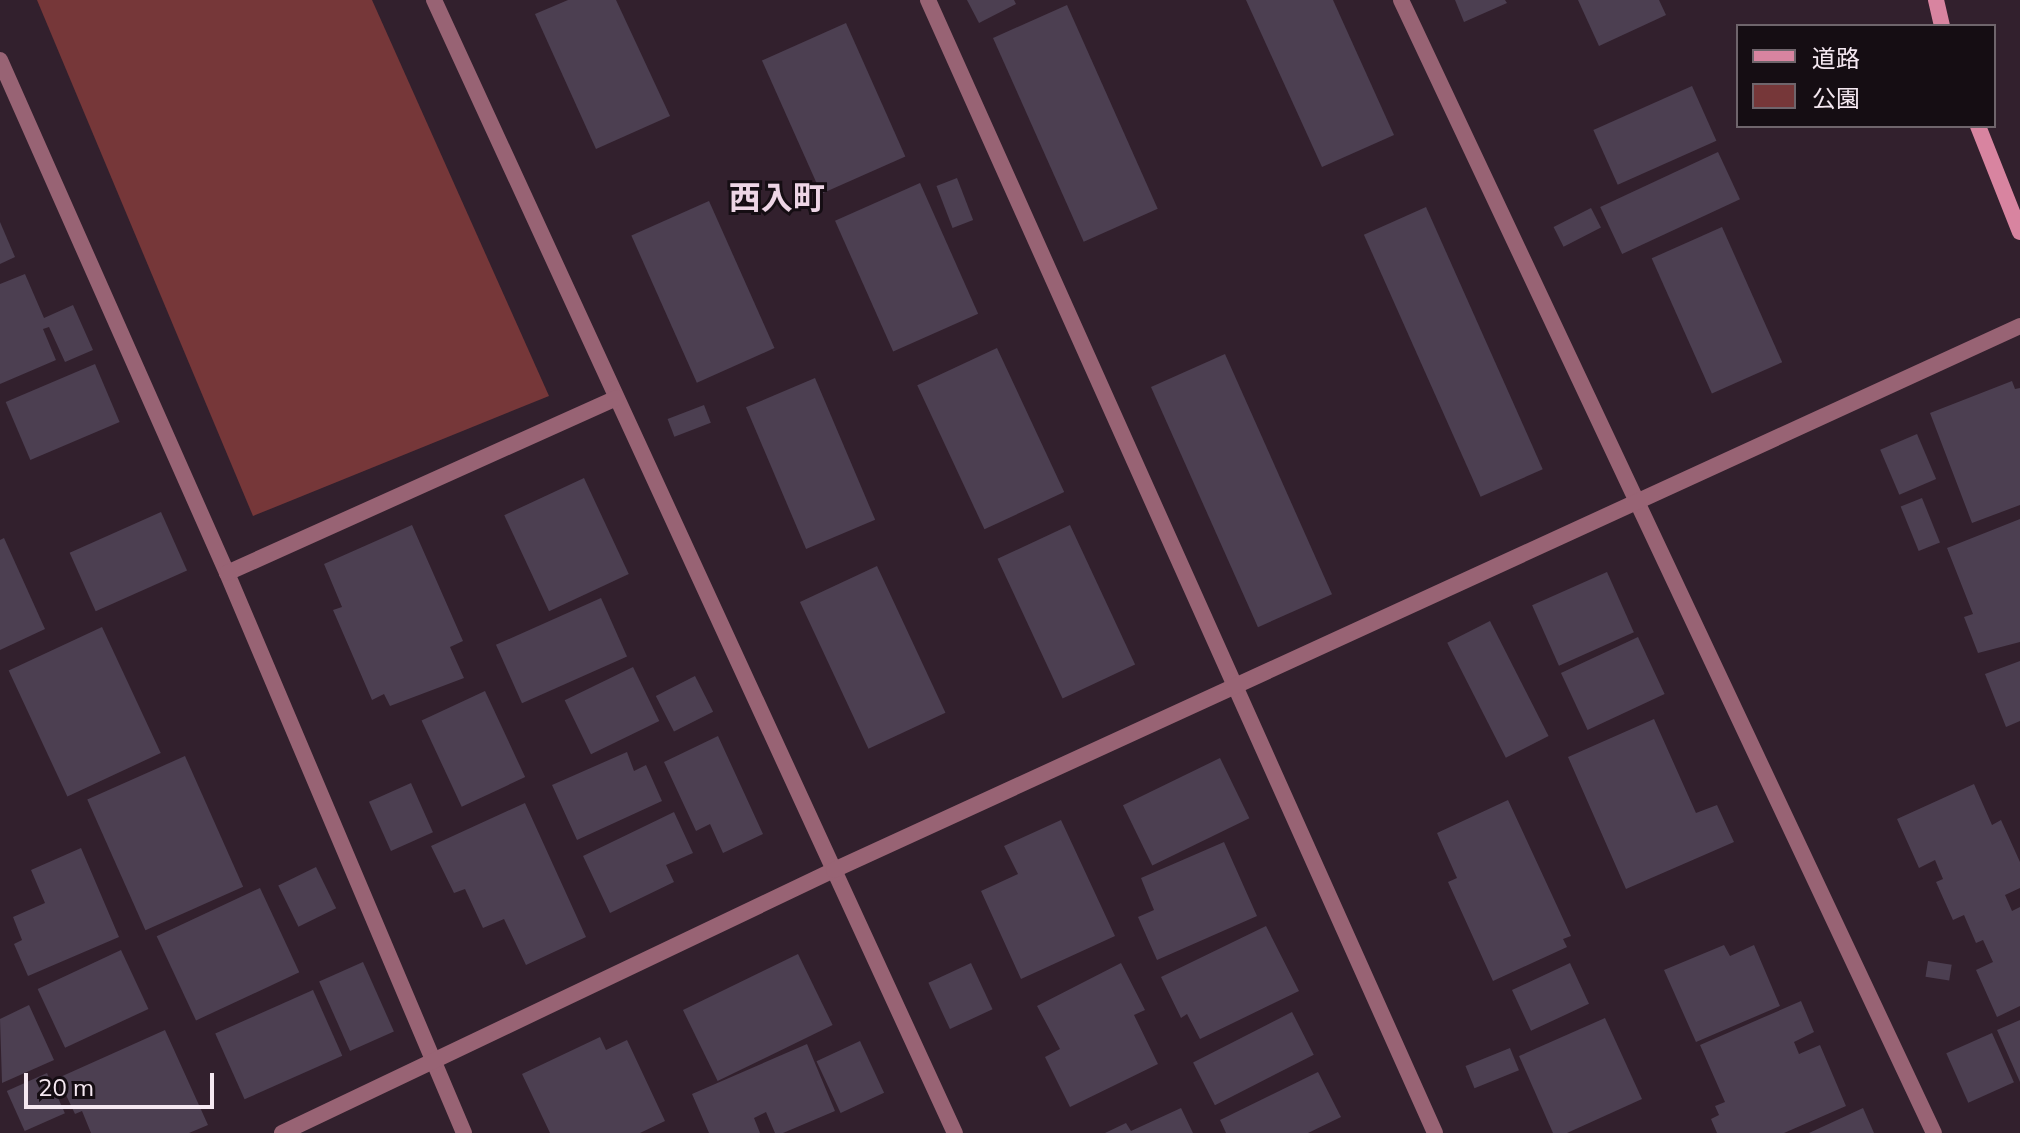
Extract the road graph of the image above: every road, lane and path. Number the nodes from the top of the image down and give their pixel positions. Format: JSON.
{"nodes":[{"id":1,"x":434,"y":0,"type":"edge"},
{"id":2,"x":928,"y":0,"type":"edge"},
{"id":3,"x":1401,"y":0,"type":"edge"},
{"id":4,"x":1936,"y":0,"type":"edge"},
{"id":5,"x":1942,"y":24,"type":"edge"},
{"id":6,"x":0,"y":60,"type":"edge"},
{"id":7,"x":1979,"y":128,"type":"edge"},
{"id":8,"x":2020,"y":232,"type":"edge"},
{"id":9,"x":2020,"y":326,"type":"edge"},
{"id":10,"x":617,"y":398,"type":"junction"},
{"id":11,"x":1635,"y":501,"type":"junction"},
{"id":12,"x":227,"y":573,"type":"junction"},
{"id":13,"x":1236,"y":685,"type":"junction"},
{"id":14,"x":834,"y":870,"type":"junction"},
{"id":15,"x":433,"y":1061,"type":"junction"},
{"id":16,"x":282,"y":1133,"type":"edge"},
{"id":17,"x":464,"y":1133,"type":"edge"},
{"id":18,"x":955,"y":1133,"type":"edge"},
{"id":19,"x":1435,"y":1133,"type":"edge"},
{"id":20,"x":1934,"y":1133,"type":"edge"}],
"edges":[{"from":1,"to":10,"type":"street"},
{"from":2,"to":13,"type":"street"},
{"from":3,"to":11,"type":"street"},
{"from":4,"to":5,"type":"street"},
{"from":6,"to":12,"type":"street"},
{"from":7,"to":8,"type":"street"},
{"from":9,"to":11,"type":"street"},
{"from":10,"to":12,"type":"street"},
{"from":10,"to":14,"type":"street"},
{"from":11,"to":13,"type":"street"},
{"from":11,"to":20,"type":"street"},
{"from":12,"to":15,"type":"street"},
{"from":13,"to":14,"type":"street"},
{"from":13,"to":19,"type":"street"},
{"from":14,"to":15,"type":"street"},
{"from":14,"to":18,"type":"street"},
{"from":15,"to":16,"type":"street"},
{"from":15,"to":17,"type":"street"}]}
